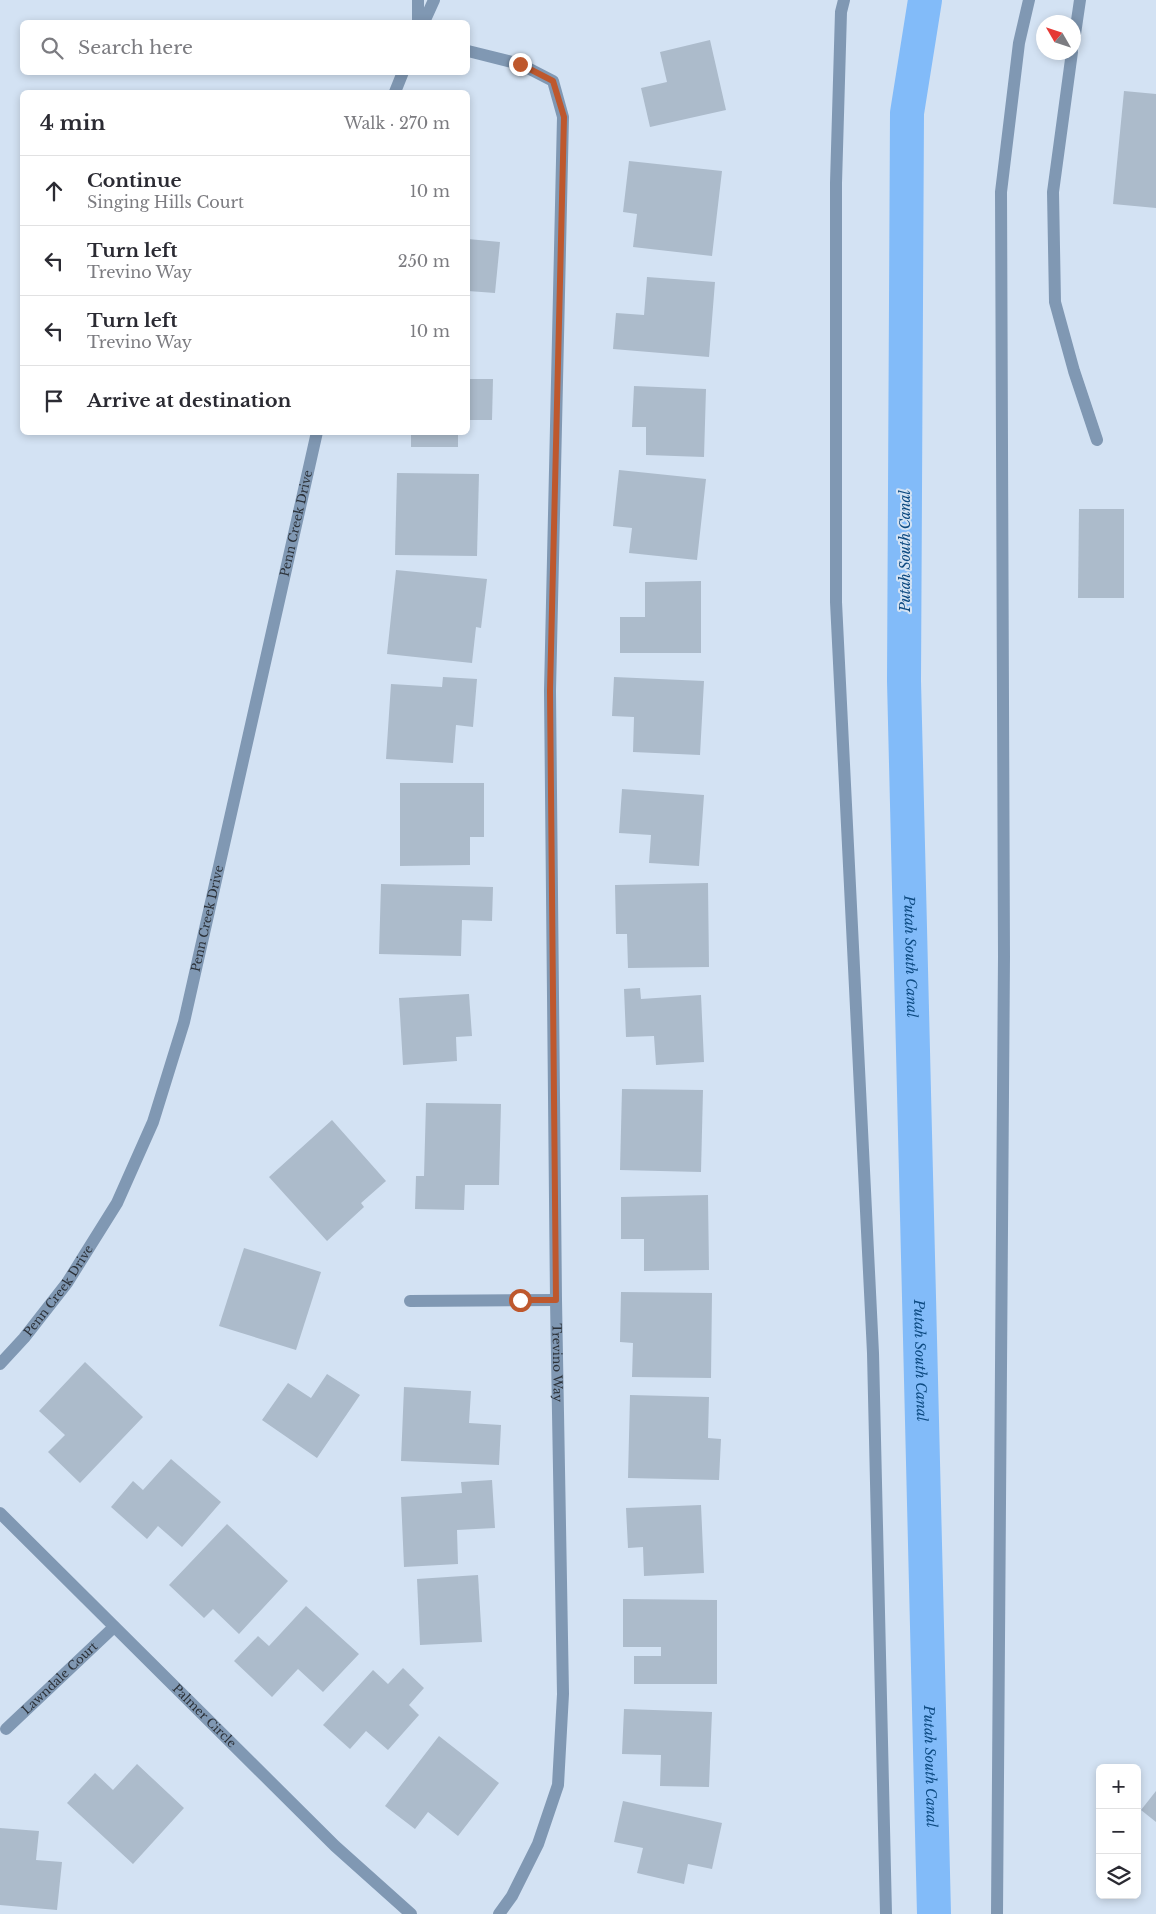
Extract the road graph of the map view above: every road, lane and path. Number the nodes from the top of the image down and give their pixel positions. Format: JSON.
{"nodes":[{"id":1,"x":418,"y":0,"type":"edge"},
{"id":2,"x":434,"y":0,"type":"edge"},
{"id":3,"x":844,"y":0,"type":"edge"},
{"id":4,"x":1028,"y":0,"type":"edge"},
{"id":5,"x":1080,"y":0,"type":"edge"},
{"id":6,"x":1078,"y":15,"type":"edge"},
{"id":7,"x":418,"y":20,"type":"edge"},
{"id":8,"x":425,"y":20,"type":"edge"},
{"id":9,"x":470,"y":51,"type":"edge"},
{"id":10,"x":1071,"y":60,"type":"edge"},
{"id":11,"x":402,"y":75,"type":"edge"},
{"id":12,"x":396,"y":90,"type":"edge"},
{"id":13,"x":316,"y":435,"type":"edge"},
{"id":14,"x":1097,"y":440,"type":"dead end"},
{"id":15,"x":556,"y":1300,"type":"junction"},
{"id":16,"x":410,"y":1301,"type":"dead end"},
{"id":17,"x":0,"y":1364,"type":"edge"},
{"id":18,"x":0,"y":1513,"type":"edge"},
{"id":19,"x":114,"y":1627,"type":"junction"},
{"id":20,"x":6,"y":1729,"type":"dead end"},
{"id":21,"x":411,"y":1914,"type":"edge"},
{"id":22,"x":499,"y":1914,"type":"edge"},
{"id":23,"x":886,"y":1914,"type":"edge"},
{"id":24,"x":997,"y":1914,"type":"edge"}],
"edges":[{"from":1,"to":7,"type":"street"},
{"from":2,"to":8,"type":"street"},
{"from":3,"to":23,"type":"street"},
{"from":4,"to":24,"type":"street"},
{"from":5,"to":6,"type":"street"},
{"from":9,"to":15,"type":"street","name":"Trevino Way"},
{"from":10,"to":14,"type":"street"},
{"from":11,"to":12,"type":"street"},
{"from":13,"to":17,"type":"street","name":"Penn Creek Drive"},
{"from":15,"to":16,"type":"street"},
{"from":15,"to":22,"type":"street","name":"Trevino Way"},
{"from":18,"to":19,"type":"street","name":"Palmer Circle"},
{"from":19,"to":20,"type":"street","name":"Lawndale Court"},
{"from":19,"to":21,"type":"street","name":"Palmer Circle"}]}
